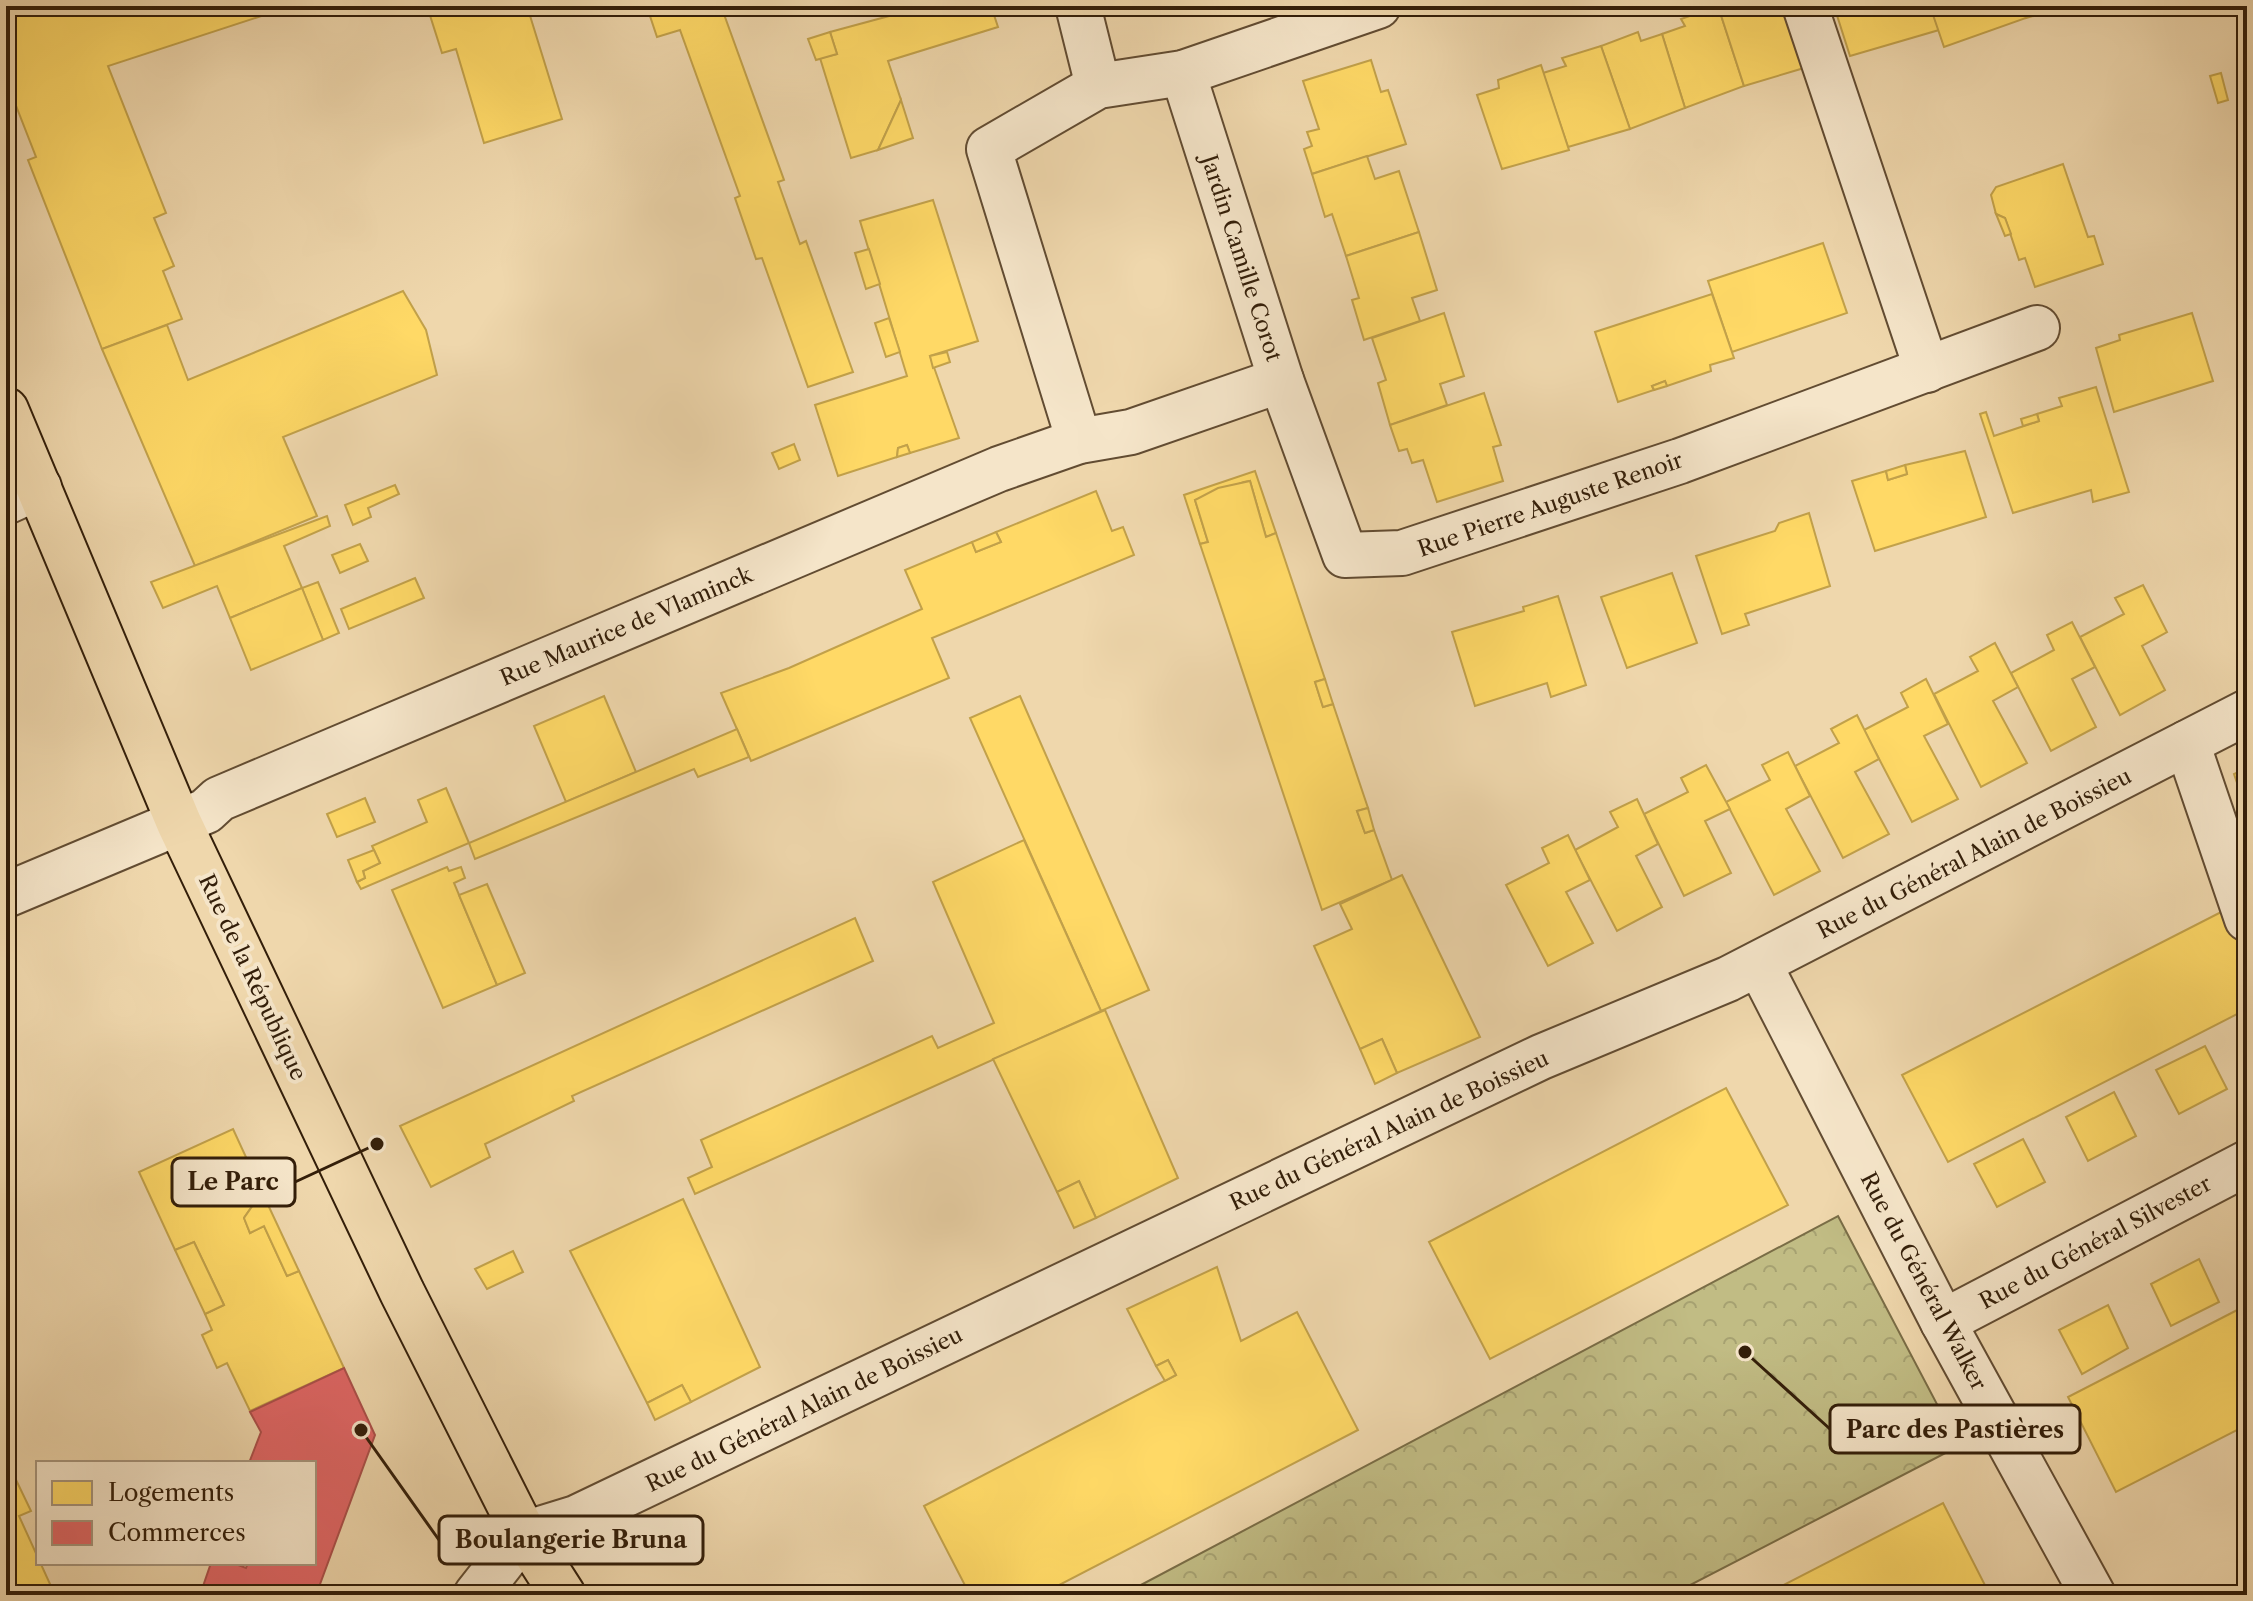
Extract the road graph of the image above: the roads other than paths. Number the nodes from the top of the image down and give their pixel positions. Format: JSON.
{"nodes":[{"id":1,"x":1078,"y":6,"type":"edge"},
{"id":2,"x":1378,"y":6,"type":"edge"},
{"id":3,"x":1805,"y":6,"type":"edge"},
{"id":4,"x":1183,"y":73,"type":"junction"},
{"id":5,"x":1098,"y":86,"type":"junction"},
{"id":6,"x":2037,"y":328,"type":"dead end"},
{"id":7,"x":1927,"y":370,"type":"junction"},
{"id":8,"x":1281,"y":380,"type":"junction"},
{"id":9,"x":6,"y":410,"type":"edge"},
{"id":10,"x":1079,"y":441,"type":"junction"},
{"id":11,"x":22,"y":495,"type":"edge"},
{"id":12,"x":2247,"y":712,"type":"edge"},
{"id":13,"x":2187,"y":743,"type":"junction"},
{"id":14,"x":179,"y":823,"type":"junction"},
{"id":15,"x":6,"y":895,"type":"edge"},
{"id":16,"x":2247,"y":919,"type":"edge"},
{"id":17,"x":1759,"y":964,"type":"junction"},
{"id":18,"x":2247,"y":1163,"type":"edge"},
{"id":19,"x":1943,"y":1322,"type":"junction"},
{"id":20,"x":524,"y":1534,"type":"junction"},
{"id":21,"x":476,"y":1595,"type":"edge"},
{"id":22,"x":563,"y":1595,"type":"edge"},
{"id":23,"x":2093,"y":1595,"type":"edge"}],
"edges":[{"from":1,"to":5,"type":"street"},
{"from":2,"to":4,"type":"street"},
{"from":3,"to":7,"type":"street"},
{"from":4,"to":5,"type":"street"},
{"from":4,"to":8,"type":"street","name":"Jardin Camille Corot"},
{"from":5,"to":10,"type":"street"},
{"from":6,"to":7,"type":"street","name":"Rue Pierre Auguste Renoir"},
{"from":7,"to":8,"type":"street","name":"Rue Pierre Auguste Renoir"},
{"from":8,"to":10,"type":"street","name":"Jardin Camille Corot"},
{"from":9,"to":11,"type":"main road","name":"Rue de la République"},
{"from":10,"to":14,"type":"street","name":"Rue Maurice de Vlaminck"},
{"from":11,"to":14,"type":"main road","name":"Rue de la République"},
{"from":12,"to":13,"type":"street","name":"Rue du Général Alain de Boissieu"},
{"from":13,"to":16,"type":"street"},
{"from":13,"to":17,"type":"street","name":"Rue du Général Alain de Boissieu"},
{"from":14,"to":15,"type":"street","name":"Rue Maurice de Vlaminck"},
{"from":14,"to":20,"type":"main road","name":"Rue de la République"},
{"from":17,"to":19,"type":"street","name":"Rue du Général Walker"},
{"from":17,"to":20,"type":"street","name":"Rue du Général Alain de Boissieu"},
{"from":18,"to":19,"type":"street","name":"Rue du Général Silvester"},
{"from":19,"to":23,"type":"street","name":"Rue du Général Walker"},
{"from":20,"to":21,"type":"street"},
{"from":20,"to":22,"type":"main road","name":"Rue de la République"}]}
